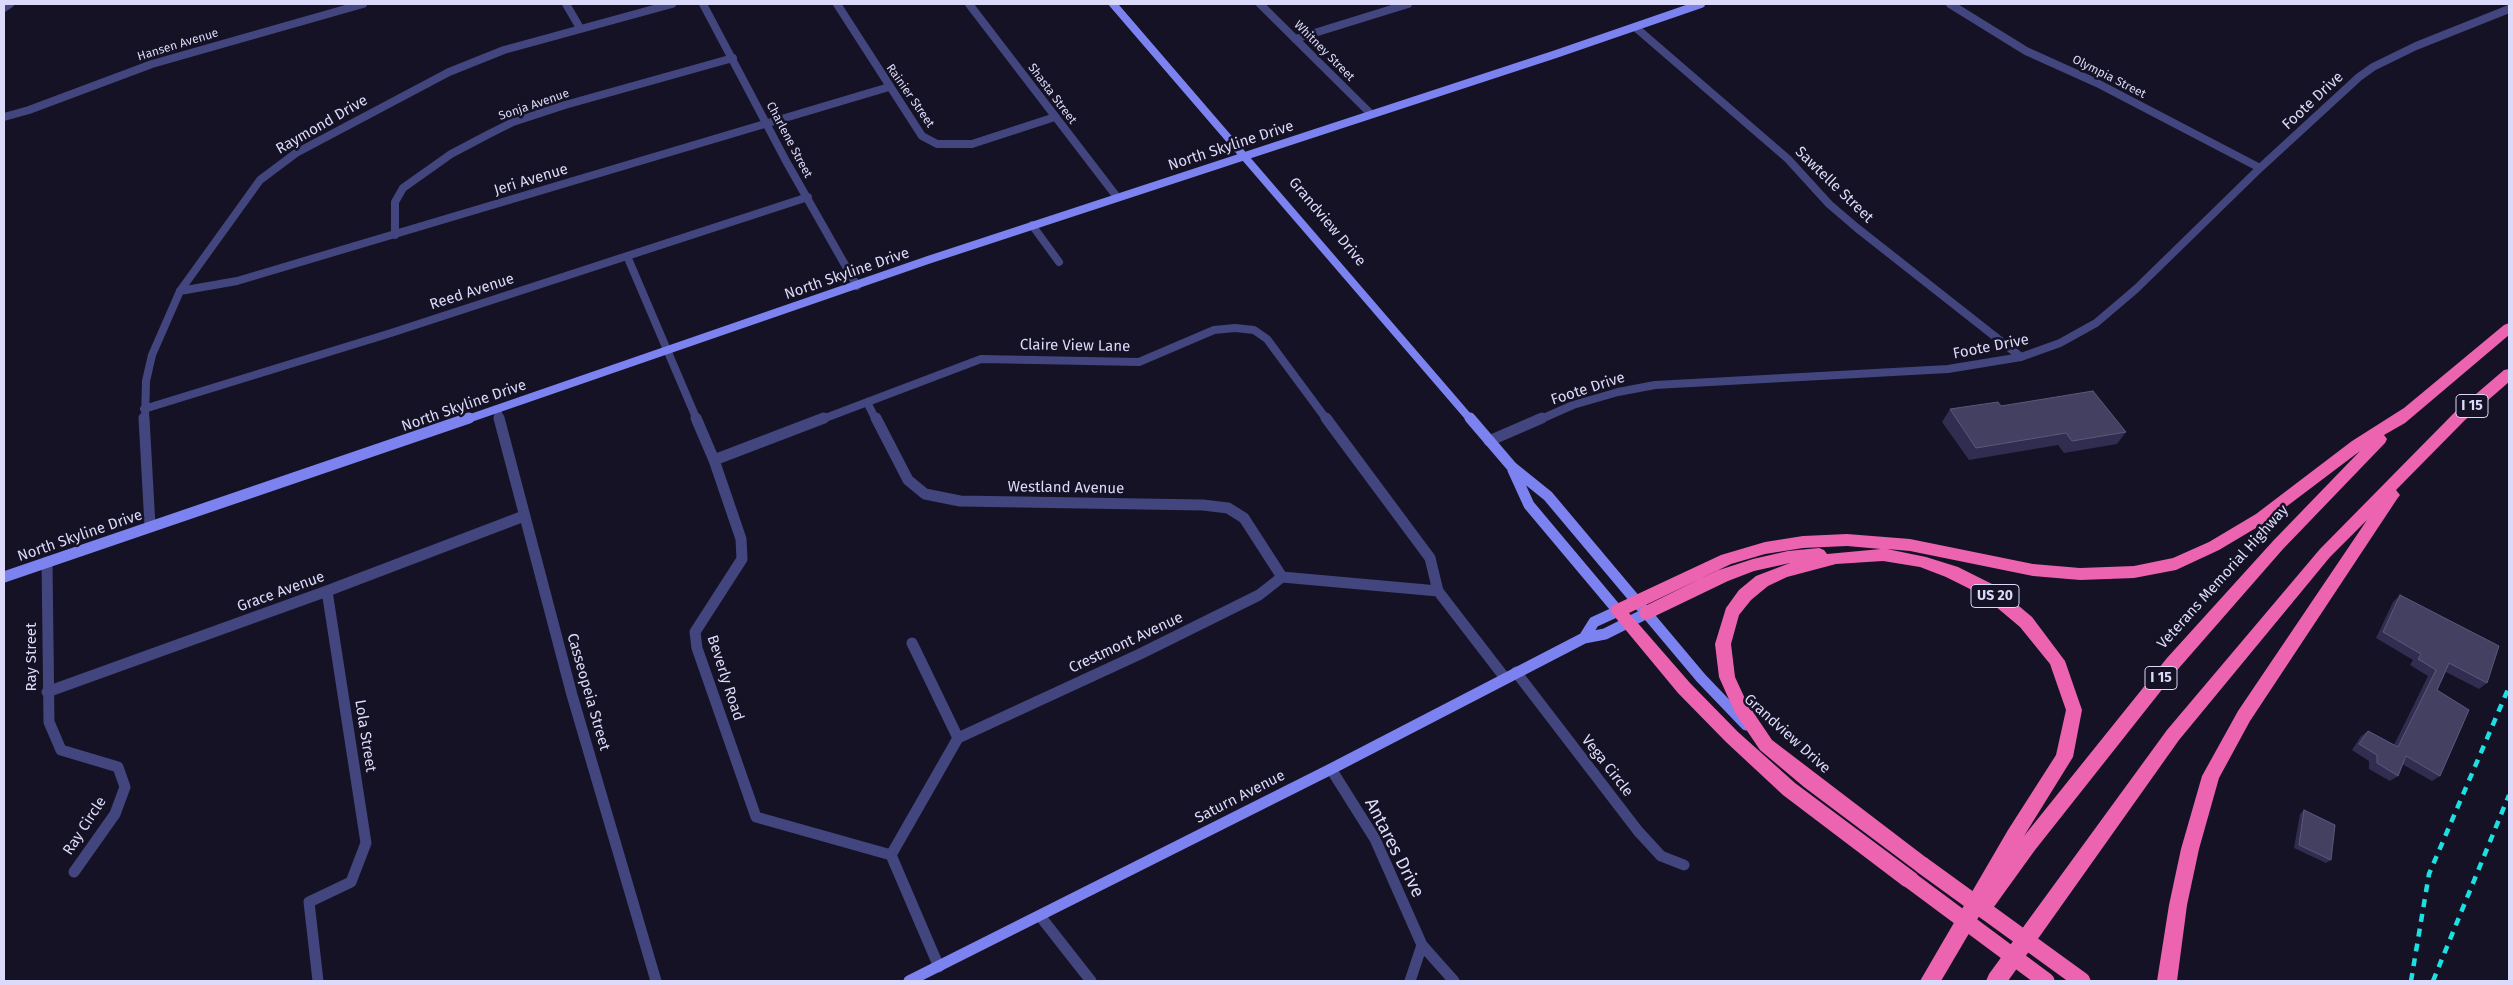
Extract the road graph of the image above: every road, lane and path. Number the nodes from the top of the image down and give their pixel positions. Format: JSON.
{"nodes":[{"id":1,"x":10,"y":4,"type":"edge"},
{"id":2,"x":363,"y":4,"type":"edge"},
{"id":3,"x":566,"y":4,"type":"edge"},
{"id":4,"x":672,"y":4,"type":"edge"},
{"id":5,"x":703,"y":4,"type":"edge"},
{"id":6,"x":837,"y":4,"type":"edge"},
{"id":7,"x":970,"y":4,"type":"edge"},
{"id":8,"x":1113,"y":4,"type":"edge"},
{"id":9,"x":1260,"y":4,"type":"edge"},
{"id":10,"x":1408,"y":4,"type":"edge"},
{"id":11,"x":1701,"y":4,"type":"edge"},
{"id":12,"x":1950,"y":4,"type":"edge"},
{"id":13,"x":1389,"y":6,"type":"edge"},
{"id":14,"x":4,"y":8,"type":"edge"},
{"id":15,"x":2509,"y":9,"type":"edge"},
{"id":16,"x":1635,"y":27,"type":"junction"},
{"id":17,"x":580,"y":28,"type":"junction"},
{"id":18,"x":1295,"y":39,"type":"junction"},
{"id":19,"x":733,"y":58,"type":"junction"},
{"id":20,"x":889,"y":87,"type":"junction"},
{"id":21,"x":1371,"y":114,"type":"junction"},
{"id":22,"x":4,"y":117,"type":"edge"},
{"id":23,"x":1055,"y":117,"type":"junction"},
{"id":24,"x":766,"y":124,"type":"junction"},
{"id":25,"x":1246,"y":156,"type":"junction"},
{"id":26,"x":2260,"y":168,"type":"junction"},
{"id":27,"x":808,"y":197,"type":"junction"},
{"id":28,"x":1117,"y":197,"type":"junction"},
{"id":29,"x":1032,"y":225,"type":"junction"},
{"id":30,"x":395,"y":235,"type":"junction"},
{"id":31,"x":627,"y":256,"type":"junction"},
{"id":32,"x":1059,"y":262,"type":"dead end"},
{"id":33,"x":857,"y":286,"type":"junction"},
{"id":34,"x":180,"y":291,"type":"junction"},
{"id":35,"x":2509,"y":328,"type":"edge"},
{"id":36,"x":667,"y":350,"type":"junction"},
{"id":37,"x":2021,"y":357,"type":"junction"},
{"id":38,"x":2509,"y":374,"type":"edge"},
{"id":39,"x":867,"y":402,"type":"junction"},
{"id":40,"x":144,"y":409,"type":"junction"},
{"id":41,"x":497,"y":409,"type":"junction"},
{"id":42,"x":2408,"y":412,"type":"junction"},
{"id":43,"x":1490,"y":441,"type":"junction"},
{"id":44,"x":714,"y":460,"type":"junction"},
{"id":45,"x":1512,"y":467,"type":"junction"},
{"id":46,"x":2409,"y":468,"type":"junction"},
{"id":47,"x":524,"y":516,"type":"junction"},
{"id":48,"x":150,"y":526,"type":"junction"},
{"id":49,"x":1884,"y":555,"type":"junction"},
{"id":50,"x":47,"y":562,"type":"junction"},
{"id":51,"x":4,"y":577,"type":"edge"},
{"id":52,"x":1282,"y":577,"type":"junction"},
{"id":53,"x":327,"y":591,"type":"junction"},
{"id":54,"x":1438,"y":591,"type":"junction"},
{"id":55,"x":1642,"y":607,"type":"junction"},
{"id":56,"x":1623,"y":617,"type":"junction"},
{"id":57,"x":1584,"y":638,"type":"junction"},
{"id":58,"x":912,"y":643,"type":"dead end"},
{"id":59,"x":1511,"y":675,"type":"junction"},
{"id":60,"x":47,"y":692,"type":"junction"},
{"id":61,"x":958,"y":738,"type":"junction"},
{"id":62,"x":1766,"y":745,"type":"junction"},
{"id":63,"x":61,"y":750,"type":"joint"},
{"id":64,"x":1331,"y":769,"type":"junction"},
{"id":65,"x":891,"y":855,"type":"junction"},
{"id":66,"x":1684,"y":865,"type":"dead end"},
{"id":67,"x":74,"y":872,"type":"dead end"},
{"id":68,"x":1040,"y":916,"type":"junction"},
{"id":69,"x":2174,"y":934,"type":"junction"},
{"id":70,"x":1422,"y":945,"type":"junction"},
{"id":71,"x":939,"y":967,"type":"junction"},
{"id":72,"x":1935,"y":974,"type":"edge"},
{"id":73,"x":318,"y":981,"type":"edge"},
{"id":74,"x":656,"y":981,"type":"edge"},
{"id":75,"x":909,"y":981,"type":"edge"},
{"id":76,"x":1091,"y":981,"type":"edge"},
{"id":77,"x":1410,"y":981,"type":"edge"},
{"id":78,"x":1454,"y":981,"type":"edge"},
{"id":79,"x":1996,"y":981,"type":"edge"},
{"id":80,"x":2046,"y":981,"type":"edge"},
{"id":81,"x":2082,"y":981,"type":"edge"},
{"id":82,"x":2167,"y":981,"type":"edge"},
{"id":83,"x":2173,"y":981,"type":"edge"}],
"edges":[{"from":1,"to":14,"type":"street"},
{"from":2,"to":22,"type":"street","name":"Hansen Avenue"},
{"from":3,"to":17,"type":"street"},
{"from":4,"to":17,"type":"street","name":"Raymond Drive"},
{"from":5,"to":19,"type":"street","name":"Charlene Street"},
{"from":6,"to":20,"type":"street","name":"Rainier Street"},
{"from":7,"to":23,"type":"street","name":"Shasta Street"},
{"from":8,"to":25,"type":"main road","name":"Grandview Drive"},
{"from":9,"to":18,"type":"street","name":"Whitney Street"},
{"from":10,"to":13,"type":"street"},
{"from":11,"to":16,"type":"main road","name":"North Skyline Drive"},
{"from":12,"to":26,"type":"street","name":"Olympia Street"},
{"from":13,"to":18,"type":"street"},
{"from":15,"to":26,"type":"street","name":"Foote Drive"},
{"from":16,"to":21,"type":"main road","name":"North Skyline Drive"},
{"from":16,"to":37,"type":"street","name":"Sawtelle Street"},
{"from":17,"to":34,"type":"street","name":"Raymond Drive"},
{"from":18,"to":21,"type":"street","name":"Whitney Street"},
{"from":19,"to":24,"type":"street","name":"Charlene Street"},
{"from":19,"to":30,"type":"street","name":"Sonja Avenue"},
{"from":20,"to":23,"type":"street","name":"Rainier Street"},
{"from":20,"to":24,"type":"street","name":"Jeri Avenue"},
{"from":21,"to":25,"type":"main road","name":"North Skyline Drive"},
{"from":23,"to":28,"type":"street","name":"Shasta Street"},
{"from":24,"to":27,"type":"street","name":"Charlene Street"},
{"from":24,"to":30,"type":"street","name":"Jeri Avenue"},
{"from":25,"to":28,"type":"main road","name":"North Skyline Drive"},
{"from":25,"to":43,"type":"main road","name":"Grandview Drive"},
{"from":26,"to":37,"type":"street","name":"Foote Drive"},
{"from":27,"to":31,"type":"street","name":"Reed Avenue"},
{"from":27,"to":33,"type":"street","name":"Charlene Street"},
{"from":28,"to":29,"type":"main road","name":"North Skyline Drive"},
{"from":29,"to":32,"type":"street"},
{"from":29,"to":33,"type":"main road","name":"North Skyline Drive"},
{"from":30,"to":34,"type":"street","name":"Jeri Avenue"},
{"from":31,"to":36,"type":"street","name":"Beverly Road"},
{"from":31,"to":40,"type":"street","name":"Reed Avenue"},
{"from":33,"to":36,"type":"main road","name":"North Skyline Drive"},
{"from":34,"to":40,"type":"street","name":"Raymond Drive"},
{"from":35,"to":42,"type":"highway","name":"Veterans Memorial Highway","number":"I 15"},
{"from":36,"to":41,"type":"main road","name":"North Skyline Drive"},
{"from":36,"to":44,"type":"street","name":"Beverly Road"},
{"from":37,"to":43,"type":"street","name":"Foote Drive"},
{"from":38,"to":46,"type":"highway","number":"I 15"},
{"from":39,"to":44,"type":"street","name":"Claire View Lane"},
{"from":39,"to":52,"type":"street","name":"Westland Avenue"},
{"from":39,"to":54,"type":"street","name":"Claire View Lane"},
{"from":40,"to":48,"type":"street","name":"Raymond Drive"},
{"from":41,"to":47,"type":"street","name":"Casseopeia Street"},
{"from":41,"to":48,"type":"main road","name":"North Skyline Drive"},
{"from":42,"to":55,"type":"highway"},
{"from":42,"to":72,"type":"highway","name":"Veterans Memorial Highway","number":"I 15"},
{"from":43,"to":45,"type":"main road","name":"Grandview Drive"},
{"from":44,"to":65,"type":"street","name":"Beverly Road"},
{"from":45,"to":55,"type":"main road","name":"Grandview Drive"},
{"from":45,"to":56,"type":"main road","name":"Grandview Drive"},
{"from":46,"to":69,"type":"highway"},
{"from":46,"to":79,"type":"highway","number":"I 15"},
{"from":47,"to":53,"type":"street","name":"Grace Avenue"},
{"from":47,"to":74,"type":"street","name":"Casseopeia Street"},
{"from":48,"to":50,"type":"main road","name":"North Skyline Drive"},
{"from":49,"to":55,"type":"highway"},
{"from":49,"to":62,"type":"highway","number":"US 20"},
{"from":49,"to":72,"type":"highway","number":"US 20"},
{"from":50,"to":51,"type":"main road","name":"North Skyline Drive"},
{"from":50,"to":60,"type":"street","name":"Ray Street"},
{"from":52,"to":54,"type":"street"},
{"from":52,"to":61,"type":"street","name":"Crestmont Avenue"},
{"from":53,"to":60,"type":"street","name":"Grace Avenue"},
{"from":53,"to":73,"type":"street","name":"Lola Street"},
{"from":54,"to":59,"type":"street","name":"Claire View Lane"},
{"from":55,"to":56,"type":"highway"},
{"from":55,"to":62,"type":"main road","name":"Grandview Drive"},
{"from":56,"to":57,"type":"main road","name":"Saturn Avenue"},
{"from":56,"to":57,"type":"main road","name":"Saturn Avenue"},
{"from":56,"to":80,"type":"highway","name":"Grandview Drive","bridge":true},
{"from":57,"to":59,"type":"main road","name":"Saturn Avenue"},
{"from":58,"to":61,"type":"street"},
{"from":59,"to":64,"type":"main road","name":"Saturn Avenue"},
{"from":59,"to":66,"type":"street","name":"Vega Circle"},
{"from":60,"to":63,"type":"street","name":"Ray Street"},
{"from":61,"to":65,"type":"street"},
{"from":62,"to":81,"type":"highway","name":"Grandview Drive","number":"US 20","bridge":true},
{"from":63,"to":67,"type":"street","name":"Ray Circle"},
{"from":64,"to":68,"type":"main road","name":"Saturn Avenue"},
{"from":64,"to":70,"type":"street","name":"Antares Drive"},
{"from":65,"to":71,"type":"street"},
{"from":68,"to":71,"type":"main road","name":"Saturn Avenue"},
{"from":68,"to":76,"type":"street"},
{"from":69,"to":82,"type":"highway"},
{"from":69,"to":83,"type":"highway"},
{"from":70,"to":77,"type":"street"},
{"from":70,"to":78,"type":"street","name":"Antares Drive"},
{"from":71,"to":75,"type":"main road","name":"Saturn Avenue"}]}
